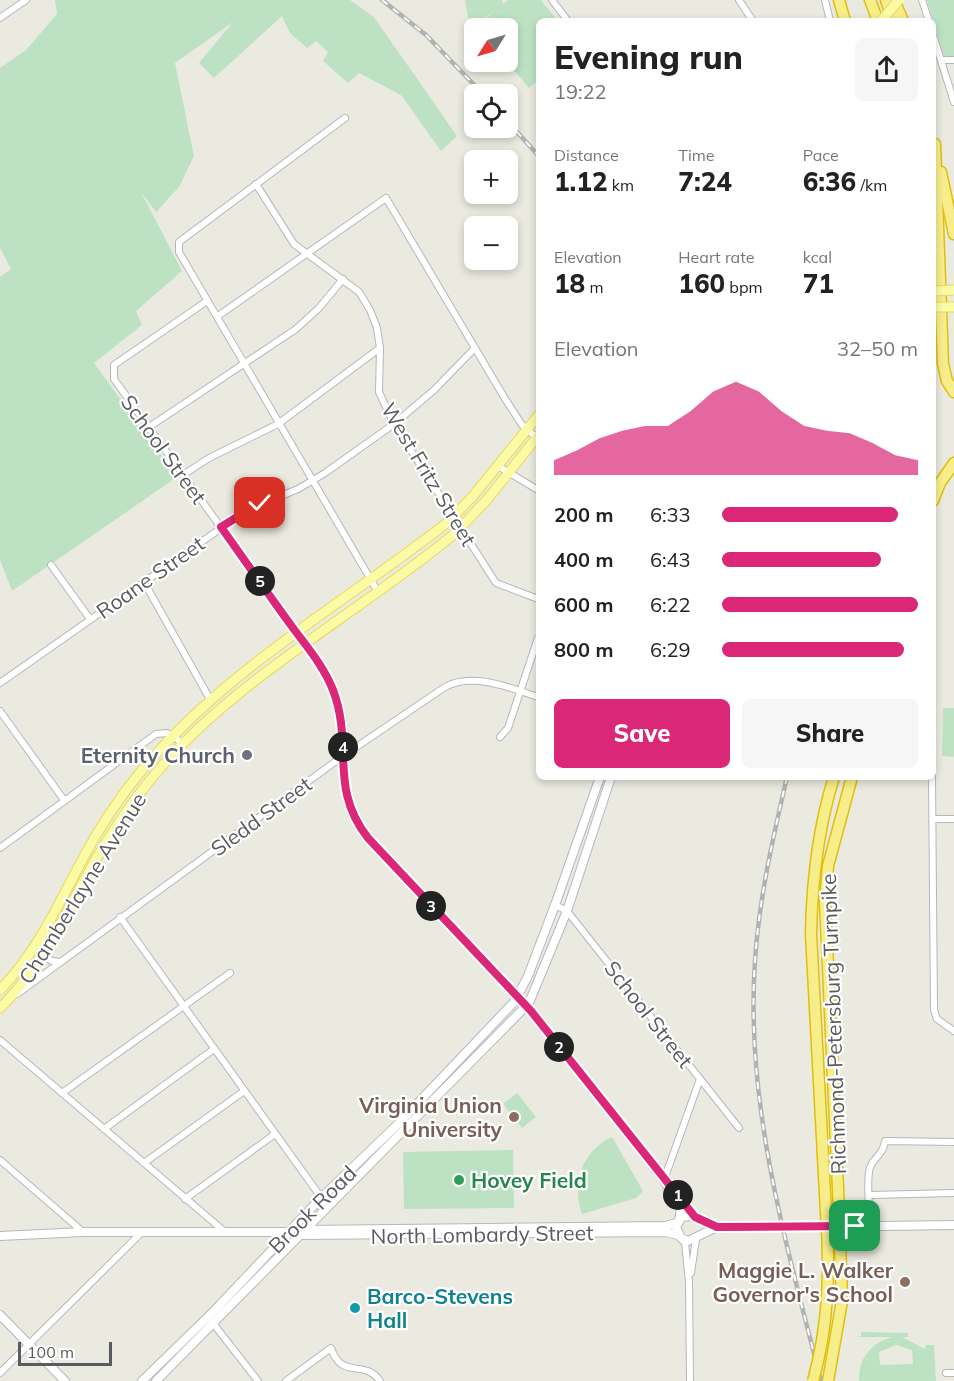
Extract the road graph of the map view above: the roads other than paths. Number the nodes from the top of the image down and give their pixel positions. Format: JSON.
{"nodes":[{"id":1,"x":26,"y":0,"type":"edge"},
{"id":2,"x":552,"y":0,"type":"edge"},
{"id":3,"x":739,"y":0,"type":"edge"},
{"id":4,"x":825,"y":0,"type":"edge"},
{"id":5,"x":839,"y":0,"type":"edge"},
{"id":6,"x":870,"y":0,"type":"edge"},
{"id":7,"x":886,"y":0,"type":"edge"},
{"id":8,"x":894,"y":0,"type":"edge"},
{"id":9,"x":899,"y":0,"type":"edge"},
{"id":10,"x":922,"y":0,"type":"edge"},
{"id":11,"x":0,"y":18,"type":"edge"},
{"id":12,"x":566,"y":18,"type":"edge"},
{"id":13,"x":751,"y":18,"type":"edge"},
{"id":14,"x":829,"y":18,"type":"edge"},
{"id":15,"x":844,"y":18,"type":"edge"},
{"id":16,"x":878,"y":18,"type":"edge"},
{"id":17,"x":882,"y":18,"type":"edge"},
{"id":18,"x":892,"y":18,"type":"edge"},
{"id":19,"x":902,"y":18,"type":"edge"},
{"id":20,"x":928,"y":18,"type":"edge"},
{"id":21,"x":936,"y":44,"type":"edge"},
{"id":22,"x":941,"y":60,"type":"junction"},
{"id":23,"x":954,"y":60,"type":"edge"},
{"id":24,"x":954,"y":102,"type":"edge"},
{"id":25,"x":345,"y":118,"type":"dead end"},
{"id":26,"x":936,"y":149,"type":"edge"},
{"id":27,"x":256,"y":184,"type":"junction"},
{"id":28,"x":936,"y":190,"type":"edge"},
{"id":29,"x":954,"y":234,"type":"edge"},
{"id":30,"x":307,"y":254,"type":"junction"},
{"id":31,"x":343,"y":279,"type":"junction"},
{"id":32,"x":954,"y":290,"type":"edge"},
{"id":33,"x":936,"y":291,"type":"edge"},
{"id":34,"x":207,"y":301,"type":"junction"},
{"id":35,"x":936,"y":307,"type":"edge"},
{"id":36,"x":954,"y":307,"type":"edge"},
{"id":37,"x":218,"y":316,"type":"junction"},
{"id":38,"x":380,"y":348,"type":"junction"},
{"id":39,"x":475,"y":348,"type":"junction"},
{"id":40,"x":243,"y":362,"type":"junction"},
{"id":41,"x":954,"y":393,"type":"edge"},
{"id":42,"x":536,"y":419,"type":"edge"},
{"id":43,"x":278,"y":423,"type":"junction"},
{"id":44,"x":394,"y":424,"type":"junction"},
{"id":45,"x":149,"y":427,"type":"junction"},
{"id":46,"x":527,"y":430,"type":"junction"},
{"id":47,"x":536,"y":436,"type":"edge"},
{"id":48,"x":536,"y":439,"type":"edge"},
{"id":49,"x":954,"y":463,"type":"edge"},
{"id":50,"x":498,"y":466,"type":"junction"},
{"id":51,"x":509,"y":472,"type":"junction"},
{"id":52,"x":183,"y":475,"type":"junction"},
{"id":53,"x":312,"y":481,"type":"junction"},
{"id":54,"x":536,"y":488,"type":"edge"},
{"id":55,"x":936,"y":493,"type":"edge"},
{"id":56,"x":453,"y":518,"type":"junction"},
{"id":57,"x":221,"y":527,"type":"junction"},
{"id":58,"x":461,"y":528,"type":"junction"},
{"id":59,"x":51,"y":564,"type":"dead end"},
{"id":60,"x":371,"y":581,"type":"junction"},
{"id":61,"x":144,"y":582,"type":"junction"},
{"id":62,"x":378,"y":592,"type":"junction"},
{"id":63,"x":536,"y":597,"type":"edge"},
{"id":64,"x":90,"y":619,"type":"junction"},
{"id":65,"x":297,"y":634,"type":"junction"},
{"id":66,"x":536,"y":644,"type":"edge"},
{"id":67,"x":306,"y":645,"type":"junction"},
{"id":68,"x":0,"y":683,"type":"edge"},
{"id":69,"x":520,"y":691,"type":"junction"},
{"id":70,"x":536,"y":696,"type":"edge"},
{"id":71,"x":211,"y":701,"type":"junction"},
{"id":72,"x":0,"y":711,"type":"edge"},
{"id":73,"x":173,"y":736,"type":"junction"},
{"id":74,"x":500,"y":737,"type":"dead end"},
{"id":75,"x":183,"y":743,"type":"junction"},
{"id":76,"x":343,"y":756,"type":"junction"},
{"id":77,"x":599,"y":780,"type":"edge"},
{"id":78,"x":610,"y":780,"type":"edge"},
{"id":79,"x":833,"y":780,"type":"edge"},
{"id":80,"x":851,"y":780,"type":"edge"},
{"id":81,"x":932,"y":780,"type":"edge"},
{"id":82,"x":64,"y":800,"type":"junction"},
{"id":83,"x":933,"y":819,"type":"junction"},
{"id":84,"x":954,"y":819,"type":"edge"},
{"id":85,"x":0,"y":848,"type":"edge"},
{"id":86,"x":555,"y":905,"type":"junction"},
{"id":87,"x":567,"y":911,"type":"junction"},
{"id":88,"x":120,"y":917,"type":"junction"},
{"id":89,"x":33,"y":950,"type":"junction"},
{"id":90,"x":44,"y":956,"type":"junction"},
{"id":91,"x":60,"y":962,"type":"junction"},
{"id":92,"x":230,"y":973,"type":"dead end"},
{"id":93,"x":0,"y":990,"type":"edge"},
{"id":94,"x":517,"y":998,"type":"junction"},
{"id":95,"x":3,"y":1005,"type":"edge"},
{"id":96,"x":526,"y":1006,"type":"junction"},
{"id":97,"x":183,"y":1007,"type":"junction"},
{"id":98,"x":954,"y":1031,"type":"edge"},
{"id":99,"x":0,"y":1040,"type":"edge"},
{"id":100,"x":214,"y":1049,"type":"junction"},
{"id":101,"x":700,"y":1078,"type":"junction"},
{"id":102,"x":244,"y":1091,"type":"junction"},
{"id":103,"x":62,"y":1093,"type":"junction"},
{"id":104,"x":739,"y":1128,"type":"dead end"},
{"id":105,"x":104,"y":1129,"type":"junction"},
{"id":106,"x":275,"y":1134,"type":"junction"},
{"id":107,"x":954,"y":1142,"type":"edge"},
{"id":108,"x":0,"y":1160,"type":"edge"},
{"id":109,"x":144,"y":1163,"type":"junction"},
{"id":110,"x":664,"y":1180,"type":"junction"},
{"id":111,"x":954,"y":1193,"type":"edge"},
{"id":112,"x":870,"y":1195,"type":"junction"},
{"id":113,"x":321,"y":1198,"type":"junction"},
{"id":114,"x":185,"y":1199,"type":"junction"},
{"id":115,"x":328,"y":1207,"type":"junction"},
{"id":116,"x":697,"y":1218,"type":"junction"},
{"id":117,"x":678,"y":1222,"type":"junction"},
{"id":118,"x":871,"y":1226,"type":"junction"},
{"id":119,"x":954,"y":1226,"type":"edge"},
{"id":120,"x":717,"y":1227,"type":"junction"},
{"id":121,"x":83,"y":1232,"type":"junction"},
{"id":122,"x":226,"y":1233,"type":"junction"},
{"id":123,"x":287,"y":1233,"type":"junction"},
{"id":124,"x":303,"y":1233,"type":"junction"},
{"id":125,"x":140,"y":1234,"type":"junction"},
{"id":126,"x":0,"y":1236,"type":"edge"},
{"id":127,"x":679,"y":1236,"type":"junction"},
{"id":128,"x":697,"y":1237,"type":"junction"},
{"id":129,"x":689,"y":1282,"type":"junction"},
{"id":130,"x":0,"y":1315,"type":"edge"},
{"id":131,"x":211,"y":1320,"type":"junction"},
{"id":132,"x":29,"y":1344,"type":"junction"},
{"id":133,"x":0,"y":1373,"type":"edge"},
{"id":134,"x":946,"y":1373,"type":"dead end"},
{"id":135,"x":954,"y":1373,"type":"edge"},
{"id":136,"x":65,"y":1381,"type":"edge"},
{"id":137,"x":142,"y":1381,"type":"edge"},
{"id":138,"x":156,"y":1381,"type":"edge"},
{"id":139,"x":258,"y":1381,"type":"edge"},
{"id":140,"x":286,"y":1381,"type":"edge"},
{"id":141,"x":380,"y":1381,"type":"edge"},
{"id":142,"x":690,"y":1381,"type":"edge"},
{"id":143,"x":813,"y":1381,"type":"edge"},
{"id":144,"x":828,"y":1381,"type":"edge"}],
"edges":[{"from":1,"to":11,"type":"street"},
{"from":2,"to":12,"type":"street"},
{"from":3,"to":13,"type":"street"},
{"from":4,"to":14,"type":"street"},
{"from":5,"to":15,"type":"highway"},
{"from":6,"to":16,"type":"highway"},
{"from":7,"to":18,"type":"highway"},
{"from":8,"to":19,"type":"highway"},
{"from":9,"to":17,"type":"main road","bridge":true},
{"from":10,"to":20,"type":"street"},
{"from":21,"to":22,"type":"street"},
{"from":22,"to":23,"type":"street"},
{"from":22,"to":24,"type":"street"},
{"from":25,"to":27,"type":"street"},
{"from":26,"to":29,"type":"highway"},
{"from":27,"to":30,"type":"street","name":"West Fritz Street"},
{"from":27,"to":34,"type":"street"},
{"from":28,"to":41,"type":"highway"},
{"from":30,"to":31,"type":"street","name":"West Fritz Street"},
{"from":30,"to":37,"type":"street"},
{"from":30,"to":39,"type":"street"},
{"from":31,"to":38,"type":"street","name":"West Fritz Street"},
{"from":31,"to":40,"type":"street"},
{"from":32,"to":33,"type":"main road","bridge":true},
{"from":34,"to":37,"type":"street"},
{"from":34,"to":45,"type":"street","name":"School Street"},
{"from":35,"to":36,"type":"main road","bridge":true},
{"from":37,"to":40,"type":"street"},
{"from":38,"to":43,"type":"street"},
{"from":38,"to":44,"type":"street","name":"West Fritz Street"},
{"from":39,"to":44,"type":"street","name":"Roane Street"},
{"from":39,"to":46,"type":"street"},
{"from":40,"to":43,"type":"street"},
{"from":40,"to":45,"type":"street"},
{"from":42,"to":46,"type":"main road","name":"Chamberlayne Avenue"},
{"from":43,"to":52,"type":"street"},
{"from":43,"to":53,"type":"street"},
{"from":44,"to":53,"type":"street","name":"Roane Street"},
{"from":44,"to":56,"type":"street","name":"West Fritz Street"},
{"from":45,"to":52,"type":"street","name":"School Street"},
{"from":46,"to":47,"type":"street"},
{"from":46,"to":50,"type":"main road","name":"Chamberlayne Avenue"},
{"from":48,"to":51,"type":"main road","name":"Chamberlayne Avenue"},
{"from":49,"to":55,"type":"highway"},
{"from":50,"to":51,"type":"street"},
{"from":50,"to":56,"type":"main road","name":"Chamberlayne Avenue"},
{"from":51,"to":54,"type":"street"},
{"from":51,"to":58,"type":"main road","name":"Chamberlayne Avenue"},
{"from":52,"to":57,"type":"street","name":"School Street"},
{"from":53,"to":57,"type":"street","name":"Roane Street"},
{"from":53,"to":60,"type":"street"},
{"from":56,"to":58,"type":"street","name":"West Fritz Street"},
{"from":56,"to":60,"type":"main road","name":"Chamberlayne Avenue"},
{"from":57,"to":61,"type":"street","name":"Roane Street"},
{"from":57,"to":65,"type":"street","name":"School Street"},
{"from":58,"to":62,"type":"main road","name":"Chamberlayne Avenue"},
{"from":58,"to":63,"type":"street","name":"West Fritz Street"},
{"from":59,"to":64,"type":"street"},
{"from":60,"to":62,"type":"street"},
{"from":60,"to":65,"type":"main road","name":"Chamberlayne Avenue"},
{"from":61,"to":64,"type":"street","name":"Roane Street"},
{"from":61,"to":71,"type":"street"},
{"from":62,"to":67,"type":"main road","name":"Chamberlayne Avenue"},
{"from":64,"to":68,"type":"street","name":"Roane Street"},
{"from":65,"to":67,"type":"street","name":"School Street"},
{"from":65,"to":71,"type":"main road","name":"Chamberlayne Avenue"},
{"from":66,"to":69,"type":"street"},
{"from":67,"to":75,"type":"main road","name":"Chamberlayne Avenue"},
{"from":67,"to":76,"type":"street","name":"School Street"},
{"from":69,"to":70,"type":"street","name":"Sledd Street"},
{"from":69,"to":74,"type":"street"},
{"from":69,"to":76,"type":"street","name":"Sledd Street"},
{"from":71,"to":73,"type":"main road","name":"Chamberlayne Avenue"},
{"from":72,"to":82,"type":"street"},
{"from":73,"to":75,"type":"street"},
{"from":73,"to":82,"type":"street"},
{"from":73,"to":89,"type":"main road","name":"Chamberlayne Avenue"},
{"from":75,"to":90,"type":"main road","name":"Chamberlayne Avenue"},
{"from":76,"to":88,"type":"street","name":"Sledd Street"},
{"from":76,"to":94,"type":"street","name":"School Street"},
{"from":77,"to":86,"type":"main road","name":"Brook Road"},
{"from":78,"to":87,"type":"main road","name":"Brook Road"},
{"from":79,"to":143,"type":"highway","name":"Richmond-Petersburg Turnpike","bridge":true},
{"from":80,"to":144,"type":"highway","name":"Richmond-Petersburg Turnpike","bridge":true},
{"from":81,"to":83,"type":"street"},
{"from":82,"to":85,"type":"street"},
{"from":83,"to":84,"type":"street"},
{"from":83,"to":98,"type":"street"},
{"from":86,"to":87,"type":"street","name":"School Street"},
{"from":86,"to":94,"type":"main road","name":"Brook Road"},
{"from":87,"to":96,"type":"main road","name":"Brook Road"},
{"from":87,"to":101,"type":"street","name":"School Street"},
{"from":88,"to":91,"type":"street","name":"Sledd Street"},
{"from":88,"to":97,"type":"street"},
{"from":89,"to":90,"type":"street"},
{"from":89,"to":93,"type":"main road","name":"Chamberlayne Avenue"},
{"from":90,"to":91,"type":"street"},
{"from":90,"to":95,"type":"main road","name":"Chamberlayne Avenue"},
{"from":91,"to":95,"type":"street","name":"Sledd Street"},
{"from":92,"to":97,"type":"street"},
{"from":94,"to":96,"type":"street","name":"School Street"},
{"from":94,"to":113,"type":"main road","name":"Brook Road"},
{"from":96,"to":110,"type":"street","name":"School Street"},
{"from":96,"to":115,"type":"main road","name":"Brook Road"},
{"from":97,"to":100,"type":"street"},
{"from":97,"to":103,"type":"street"},
{"from":99,"to":103,"type":"street"},
{"from":100,"to":102,"type":"street"},
{"from":100,"to":105,"type":"street"},
{"from":101,"to":104,"type":"street","name":"School Street"},
{"from":101,"to":110,"type":"street"},
{"from":102,"to":106,"type":"street"},
{"from":102,"to":109,"type":"street"},
{"from":103,"to":105,"type":"street"},
{"from":105,"to":109,"type":"street"},
{"from":106,"to":113,"type":"street"},
{"from":106,"to":114,"type":"street"},
{"from":107,"to":112,"type":"street"},
{"from":108,"to":121,"type":"street"},
{"from":109,"to":114,"type":"street"},
{"from":110,"to":116,"type":"street"},
{"from":110,"to":117,"type":"street"},
{"from":111,"to":112,"type":"street"},
{"from":112,"to":118,"type":"street"},
{"from":113,"to":115,"type":"street"},
{"from":113,"to":123,"type":"main road","name":"Brook Road"},
{"from":114,"to":122,"type":"street"},
{"from":115,"to":124,"type":"main road","name":"Brook Road"},
{"from":116,"to":117,"type":"main road"},
{"from":116,"to":120,"type":"main road"},
{"from":116,"to":128,"type":"main road"},
{"from":117,"to":124,"type":"main road","name":"North Lombardy Street"},
{"from":117,"to":127,"type":"main road"},
{"from":118,"to":119,"type":"main road"},
{"from":118,"to":120,"type":"main road","bridge":true},
{"from":120,"to":128,"type":"main road"},
{"from":121,"to":125,"type":"main road","name":"North Lombardy Street"},
{"from":121,"to":126,"type":"main road","name":"North Lombardy Street"},
{"from":122,"to":123,"type":"main road","name":"North Lombardy Street"},
{"from":122,"to":125,"type":"main road","name":"North Lombardy Street"},
{"from":123,"to":124,"type":"main road","name":"North Lombardy Street"},
{"from":123,"to":131,"type":"main road","name":"Brook Road"},
{"from":124,"to":127,"type":"main road","name":"North Lombardy Street"},
{"from":124,"to":131,"type":"main road","name":"Brook Road"},
{"from":125,"to":132,"type":"street"},
{"from":127,"to":128,"type":"main road"},
{"from":127,"to":129,"type":"street"},
{"from":128,"to":129,"type":"street"},
{"from":129,"to":142,"type":"street"},
{"from":130,"to":132,"type":"street"},
{"from":131,"to":137,"type":"main road","name":"Brook Road"},
{"from":131,"to":138,"type":"main road","name":"Brook Road"},
{"from":131,"to":139,"type":"street"},
{"from":132,"to":133,"type":"street"},
{"from":132,"to":136,"type":"street"},
{"from":134,"to":135,"type":"street"},
{"from":140,"to":141,"type":"street"}]}
